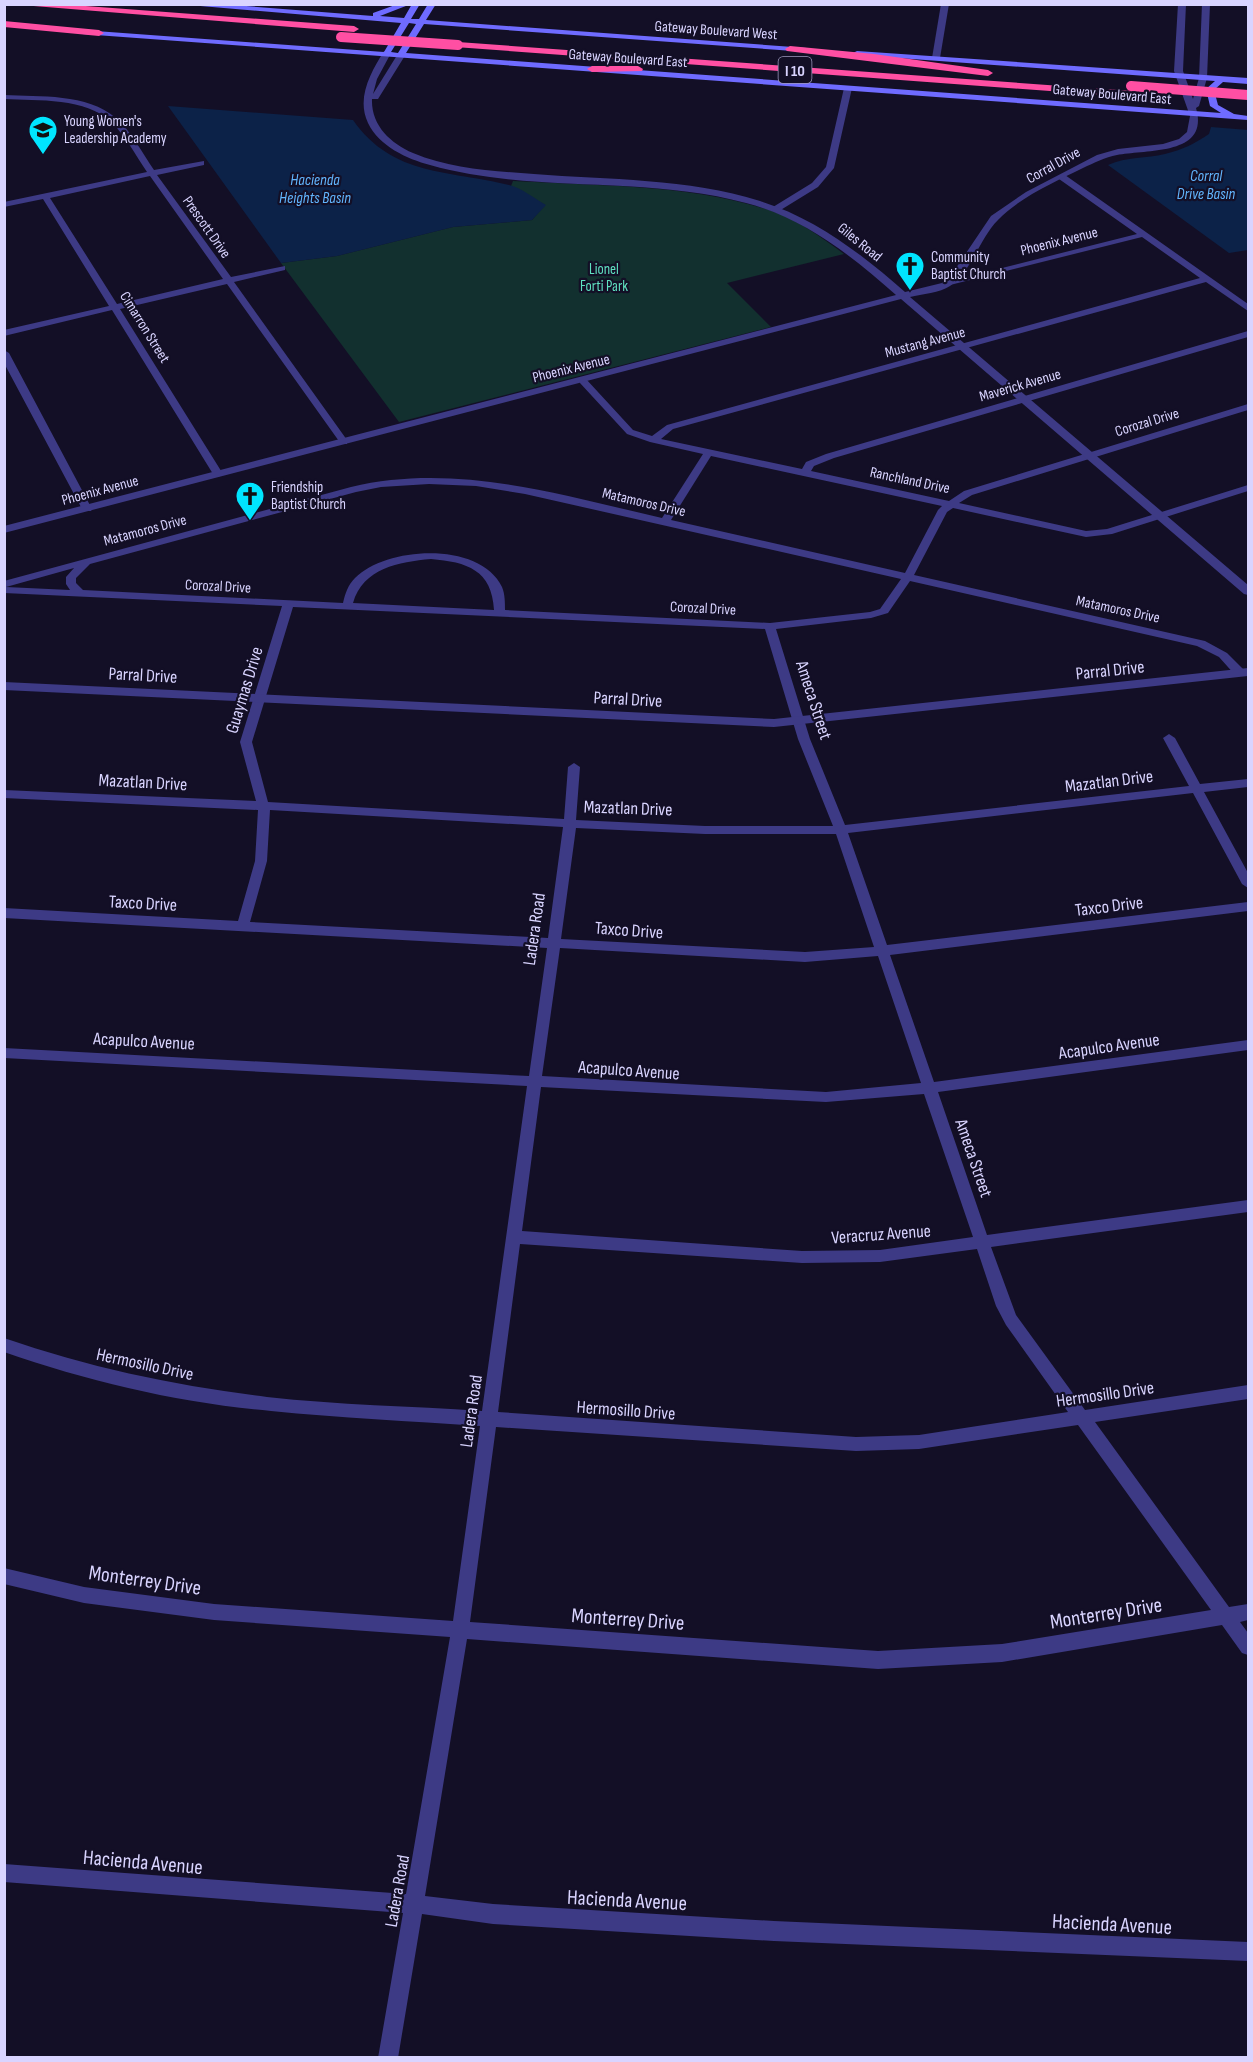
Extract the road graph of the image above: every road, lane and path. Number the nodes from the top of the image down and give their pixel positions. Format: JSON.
{"nodes":[{"id":1,"x":13,"y":4,"type":"edge"},
{"id":2,"x":162,"y":4,"type":"edge"},
{"id":3,"x":181,"y":4,"type":"edge"},
{"id":4,"x":407,"y":4,"type":"edge"},
{"id":5,"x":416,"y":4,"type":"edge"},
{"id":6,"x":432,"y":4,"type":"edge"},
{"id":7,"x":945,"y":4,"type":"edge"},
{"id":8,"x":1182,"y":4,"type":"edge"},
{"id":9,"x":1206,"y":4,"type":"edge"},
{"id":10,"x":190,"y":5,"type":"edge"},
{"id":11,"x":4,"y":12,"type":"edge"},
{"id":12,"x":356,"y":17,"type":"junction"},
{"id":13,"x":378,"y":19,"type":"junction"},
{"id":14,"x":408,"y":21,"type":"junction"},
{"id":15,"x":422,"y":22,"type":"junction"},
{"id":16,"x":448,"y":24,"type":"junction"},
{"id":17,"x":4,"y":25,"type":"edge"},
{"id":18,"x":470,"y":25,"type":"junction"},
{"id":19,"x":99,"y":33,"type":"joint"},
{"id":20,"x":460,"y":41,"type":"junction"},
{"id":21,"x":790,"y":49,"type":"junction"},
{"id":22,"x":357,"y":50,"type":"junction"},
{"id":23,"x":387,"y":53,"type":"junction"},
{"id":24,"x":402,"y":54,"type":"junction"},
{"id":25,"x":428,"y":56,"type":"junction"},
{"id":26,"x":936,"y":58,"type":"junction"},
{"id":27,"x":378,"y":68,"type":"junction"},
{"id":28,"x":592,"y":69,"type":"junction"},
{"id":29,"x":389,"y":71,"type":"junction"},
{"id":30,"x":1152,"y":74,"type":"junction"},
{"id":31,"x":1179,"y":76,"type":"junction"},
{"id":32,"x":1203,"y":78,"type":"junction"},
{"id":33,"x":914,"y":79,"type":"junction"},
{"id":34,"x":1031,"y":79,"type":"junction"},
{"id":35,"x":1231,"y":80,"type":"junction"},
{"id":36,"x":1248,"y":81,"type":"edge"},
{"id":37,"x":369,"y":88,"type":"junction"},
{"id":38,"x":848,"y":88,"type":"junction"},
{"id":39,"x":379,"y":89,"type":"junction"},
{"id":40,"x":1131,"y":90,"type":"junction"},
{"id":41,"x":1248,"y":94,"type":"edge"},
{"id":42,"x":4,"y":97,"type":"edge"},
{"id":43,"x":1248,"y":103,"type":"edge"},
{"id":44,"x":369,"y":110,"type":"junction"},
{"id":45,"x":1142,"y":110,"type":"junction"},
{"id":46,"x":1193,"y":114,"type":"junction"},
{"id":47,"x":1238,"y":117,"type":"junction"},
{"id":48,"x":1248,"y":118,"type":"edge"},
{"id":49,"x":201,"y":164,"type":"dead end"},
{"id":50,"x":153,"y":174,"type":"junction"},
{"id":51,"x":1062,"y":177,"type":"junction"},
{"id":52,"x":45,"y":196,"type":"junction"},
{"id":53,"x":4,"y":205,"type":"edge"},
{"id":54,"x":776,"y":209,"type":"junction"},
{"id":55,"x":1145,"y":234,"type":"junction"},
{"id":56,"x":282,"y":268,"type":"dead end"},
{"id":57,"x":1208,"y":279,"type":"junction"},
{"id":58,"x":229,"y":280,"type":"junction"},
{"id":59,"x":945,"y":285,"type":"junction"},
{"id":60,"x":903,"y":297,"type":"junction"},
{"id":61,"x":115,"y":307,"type":"junction"},
{"id":62,"x":1248,"y":308,"type":"edge"},
{"id":63,"x":4,"y":333,"type":"edge"},
{"id":64,"x":1248,"y":334,"type":"edge"},
{"id":65,"x":961,"y":348,"type":"junction"},
{"id":66,"x":4,"y":353,"type":"edge"},
{"id":67,"x":583,"y":381,"type":"junction"},
{"id":68,"x":1023,"y":399,"type":"junction"},
{"id":69,"x":1248,"y":407,"type":"edge"},
{"id":70,"x":653,"y":440,"type":"junction"},
{"id":71,"x":344,"y":442,"type":"junction"},
{"id":72,"x":708,"y":453,"type":"junction"},
{"id":73,"x":1087,"y":456,"type":"junction"},
{"id":74,"x":805,"y":473,"type":"junction"},
{"id":75,"x":218,"y":474,"type":"junction"},
{"id":76,"x":1248,"y":488,"type":"edge"},
{"id":77,"x":950,"y":504,"type":"junction"},
{"id":78,"x":87,"y":509,"type":"junction"},
{"id":79,"x":1160,"y":516,"type":"junction"},
{"id":80,"x":665,"y":522,"type":"junction"},
{"id":81,"x":4,"y":530,"type":"edge"},
{"id":82,"x":87,"y":562,"type":"junction"},
{"id":83,"x":909,"y":575,"type":"junction"},
{"id":84,"x":32,"y":577,"type":"junction"},
{"id":85,"x":4,"y":584,"type":"edge"},
{"id":86,"x":1246,"y":585,"type":"edge"},
{"id":87,"x":4,"y":590,"type":"edge"},
{"id":88,"x":57,"y":593,"type":"junction"},
{"id":89,"x":79,"y":593,"type":"junction"},
{"id":90,"x":288,"y":605,"type":"junction"},
{"id":91,"x":346,"y":606,"type":"junction"},
{"id":92,"x":500,"y":613,"type":"junction"},
{"id":93,"x":770,"y":626,"type":"junction"},
{"id":94,"x":1244,"y":673,"type":"edge"},
{"id":95,"x":4,"y":686,"type":"edge"},
{"id":96,"x":260,"y":699,"type":"junction"},
{"id":97,"x":799,"y":722,"type":"junction"},
{"id":98,"x":1169,"y":738,"type":"dead end"},
{"id":99,"x":574,"y":767,"type":"dead end"},
{"id":100,"x":1248,"y":783,"type":"edge"},
{"id":101,"x":1197,"y":789,"type":"junction"},
{"id":102,"x":4,"y":794,"type":"edge"},
{"id":103,"x":265,"y":805,"type":"junction"},
{"id":104,"x":570,"y":824,"type":"junction"},
{"id":105,"x":841,"y":830,"type":"junction"},
{"id":106,"x":1248,"y":884,"type":"edge"},
{"id":107,"x":1248,"y":906,"type":"edge"},
{"id":108,"x":4,"y":914,"type":"edge"},
{"id":109,"x":243,"y":925,"type":"junction"},
{"id":110,"x":552,"y":943,"type":"junction"},
{"id":111,"x":881,"y":951,"type":"junction"},
{"id":112,"x":1248,"y":1045,"type":"edge"},
{"id":113,"x":4,"y":1053,"type":"edge"},
{"id":114,"x":534,"y":1081,"type":"junction"},
{"id":115,"x":930,"y":1088,"type":"junction"},
{"id":116,"x":1248,"y":1206,"type":"edge"},
{"id":117,"x":514,"y":1237,"type":"junction"},
{"id":118,"x":982,"y":1244,"type":"junction"},
{"id":119,"x":4,"y":1345,"type":"edge"},
{"id":120,"x":1248,"y":1392,"type":"edge"},
{"id":121,"x":1080,"y":1416,"type":"junction"},
{"id":122,"x":490,"y":1419,"type":"junction"},
{"id":123,"x":4,"y":1576,"type":"edge"},
{"id":124,"x":1248,"y":1612,"type":"edge"},
{"id":125,"x":1226,"y":1616,"type":"junction"},
{"id":126,"x":460,"y":1629,"type":"junction"},
{"id":127,"x":1248,"y":1647,"type":"edge"},
{"id":128,"x":4,"y":1873,"type":"edge"},
{"id":129,"x":415,"y":1904,"type":"junction"},
{"id":130,"x":1248,"y":1952,"type":"edge"},
{"id":131,"x":388,"y":2058,"type":"edge"}],
"edges":[{"from":1,"to":20,"type":"highway","number":"I 10"},
{"from":2,"to":10,"type":"highway"},
{"from":3,"to":10,"type":"main road","name":"Gateway Boulevard West"},
{"from":4,"to":12,"type":"main road"},
{"from":5,"to":14,"type":"main road"},
{"from":6,"to":15,"type":"main road"},
{"from":6,"to":18,"type":"main road"},
{"from":7,"to":26,"type":"street"},
{"from":8,"to":31,"type":"street"},
{"from":9,"to":32,"type":"street","name":"Corral Drive"},
{"from":10,"to":12,"type":"main road","name":"Gateway Boulevard West"},
{"from":11,"to":20,"type":"highway","number":"I 10","bridge":true},
{"from":12,"to":13,"type":"main road","name":"Gateway Boulevard West"},
{"from":13,"to":14,"type":"main road","name":"Gateway Boulevard West"},
{"from":13,"to":22,"type":"main road"},
{"from":14,"to":15,"type":"main road","name":"Gateway Boulevard West"},
{"from":14,"to":23,"type":"main road"},
{"from":15,"to":16,"type":"main road","name":"Gateway Boulevard West"},
{"from":15,"to":24,"type":"main road"},
{"from":16,"to":18,"type":"main road","name":"Gateway Boulevard West"},
{"from":16,"to":25,"type":"main road"},
{"from":17,"to":19,"type":"highway"},
{"from":18,"to":21,"type":"main road","name":"Gateway Boulevard West"},
{"from":19,"to":22,"type":"main road","name":"Gateway Boulevard East"},
{"from":20,"to":33,"type":"highway","number":"I 10"},
{"from":20,"to":34,"type":"highway","number":"I 10"},
{"from":21,"to":26,"type":"main road","name":"Gateway Boulevard West"},
{"from":21,"to":34,"type":"highway"},
{"from":22,"to":23,"type":"main road","name":"Gateway Boulevard East"},
{"from":22,"to":27,"type":"main road"},
{"from":23,"to":24,"type":"main road","name":"Gateway Boulevard East"},
{"from":23,"to":27,"type":"street","name":"Giles Road"},
{"from":24,"to":25,"type":"main road","name":"Gateway Boulevard East"},
{"from":24,"to":29,"type":"street"},
{"from":25,"to":28,"type":"main road","name":"Gateway Boulevard East"},
{"from":26,"to":30,"type":"main road","name":"Gateway Boulevard West"},
{"from":27,"to":29,"type":"street"},
{"from":27,"to":37,"type":"street","name":"Giles Road"},
{"from":28,"to":33,"type":"highway"},
{"from":28,"to":38,"type":"main road","name":"Gateway Boulevard East"},
{"from":29,"to":39,"type":"street"},
{"from":30,"to":31,"type":"main road","name":"Gateway Boulevard West"},
{"from":30,"to":45,"type":"main road"},
{"from":31,"to":32,"type":"main road","name":"Gateway Boulevard West"},
{"from":31,"to":46,"type":"street"},
{"from":32,"to":35,"type":"main road","name":"Gateway Boulevard West"},
{"from":32,"to":46,"type":"street","name":"Corral Drive"},
{"from":33,"to":40,"type":"highway","number":"I 10"},
{"from":34,"to":40,"type":"highway","number":"I 10"},
{"from":35,"to":36,"type":"main road","name":"Gateway Boulevard West"},
{"from":35,"to":47,"type":"main road"},
{"from":37,"to":39,"type":"street"},
{"from":37,"to":44,"type":"street","name":"Giles Road"},
{"from":38,"to":45,"type":"main road","name":"Gateway Boulevard East"},
{"from":38,"to":54,"type":"street"},
{"from":39,"to":44,"type":"street"},
{"from":40,"to":41,"type":"highway","number":"I 10","bridge":true},
{"from":40,"to":43,"type":"highway","number":"I 10"},
{"from":42,"to":50,"type":"street","name":"Prescott Drive"},
{"from":44,"to":54,"type":"street","name":"Giles Road"},
{"from":45,"to":46,"type":"main road","name":"Gateway Boulevard East"},
{"from":46,"to":47,"type":"main road","name":"Gateway Boulevard East"},
{"from":46,"to":51,"type":"street","name":"Corral Drive"},
{"from":47,"to":48,"type":"main road","name":"Gateway Boulevard East"},
{"from":49,"to":50,"type":"street"},
{"from":50,"to":52,"type":"street"},
{"from":50,"to":58,"type":"street","name":"Prescott Drive"},
{"from":51,"to":55,"type":"street"},
{"from":51,"to":59,"type":"street","name":"Corral Drive"},
{"from":52,"to":53,"type":"street"},
{"from":52,"to":61,"type":"street","name":"Cimarron Street"},
{"from":54,"to":60,"type":"street","name":"Giles Road"},
{"from":55,"to":57,"type":"street"},
{"from":55,"to":59,"type":"street","name":"Phoenix Avenue"},
{"from":56,"to":58,"type":"street"},
{"from":57,"to":62,"type":"street"},
{"from":57,"to":65,"type":"street","name":"Mustang Avenue"},
{"from":58,"to":61,"type":"street"},
{"from":58,"to":71,"type":"street","name":"Prescott Drive"},
{"from":59,"to":60,"type":"street","name":"Phoenix Avenue"},
{"from":60,"to":65,"type":"street","name":"Giles Road"},
{"from":60,"to":67,"type":"street","name":"Phoenix Avenue"},
{"from":61,"to":63,"type":"street"},
{"from":61,"to":75,"type":"street","name":"Cimarron Street"},
{"from":64,"to":68,"type":"street","name":"Maverick Avenue"},
{"from":65,"to":68,"type":"street","name":"Giles Road"},
{"from":65,"to":70,"type":"street","name":"Mustang Avenue"},
{"from":66,"to":78,"type":"street"},
{"from":67,"to":70,"type":"street","name":"Ranchland Drive"},
{"from":67,"to":71,"type":"street","name":"Phoenix Avenue"},
{"from":68,"to":73,"type":"street","name":"Giles Road"},
{"from":68,"to":74,"type":"street","name":"Maverick Avenue"},
{"from":69,"to":73,"type":"street","name":"Corozal Drive"},
{"from":70,"to":72,"type":"street","name":"Ranchland Drive"},
{"from":71,"to":75,"type":"street","name":"Phoenix Avenue"},
{"from":72,"to":74,"type":"street","name":"Ranchland Drive"},
{"from":72,"to":80,"type":"street"},
{"from":73,"to":77,"type":"street","name":"Corozal Drive"},
{"from":73,"to":79,"type":"street","name":"Giles Road"},
{"from":74,"to":77,"type":"street","name":"Ranchland Drive"},
{"from":75,"to":78,"type":"street","name":"Phoenix Avenue"},
{"from":76,"to":79,"type":"street","name":"Ranchland Drive"},
{"from":77,"to":79,"type":"street","name":"Ranchland Drive"},
{"from":77,"to":83,"type":"street","name":"Corozal Drive"},
{"from":78,"to":81,"type":"street","name":"Phoenix Avenue"},
{"from":79,"to":86,"type":"street","name":"Giles Road"},
{"from":80,"to":82,"type":"street","name":"Matamoros Drive"},
{"from":80,"to":83,"type":"street","name":"Matamoros Drive"},
{"from":82,"to":84,"type":"street","name":"Matamoros Drive"},
{"from":82,"to":89,"type":"street"},
{"from":83,"to":93,"type":"street","name":"Corozal Drive"},
{"from":83,"to":94,"type":"street","name":"Matamoros Drive"},
{"from":84,"to":85,"type":"street","name":"Matamoros Drive"},
{"from":84,"to":88,"type":"street"},
{"from":87,"to":88,"type":"street","name":"Corozal Drive"},
{"from":88,"to":89,"type":"street","name":"Corozal Drive"},
{"from":89,"to":90,"type":"street","name":"Corozal Drive"},
{"from":90,"to":91,"type":"street","name":"Corozal Drive"},
{"from":90,"to":96,"type":"street","name":"Guaymas Drive"},
{"from":91,"to":92,"type":"street","name":"Corozal Drive"},
{"from":91,"to":92,"type":"street"},
{"from":92,"to":93,"type":"street","name":"Corozal Drive"},
{"from":93,"to":97,"type":"street","name":"Ameca Street"},
{"from":94,"to":97,"type":"street","name":"Parral Drive"},
{"from":95,"to":96,"type":"street","name":"Parral Drive"},
{"from":96,"to":97,"type":"street","name":"Parral Drive"},
{"from":96,"to":103,"type":"street","name":"Guaymas Drive"},
{"from":97,"to":105,"type":"street","name":"Ameca Street"},
{"from":98,"to":101,"type":"street"},
{"from":99,"to":104,"type":"street","name":"Ladera Road"},
{"from":100,"to":101,"type":"street","name":"Mazatlan Drive"},
{"from":101,"to":105,"type":"street","name":"Mazatlan Drive"},
{"from":101,"to":106,"type":"street"},
{"from":102,"to":103,"type":"street","name":"Mazatlan Drive"},
{"from":103,"to":104,"type":"street","name":"Mazatlan Drive"},
{"from":103,"to":109,"type":"street","name":"Guaymas Drive"},
{"from":104,"to":105,"type":"street","name":"Mazatlan Drive"},
{"from":104,"to":110,"type":"street","name":"Ladera Road"},
{"from":105,"to":111,"type":"street","name":"Ameca Street"},
{"from":107,"to":111,"type":"street","name":"Taxco Drive"},
{"from":108,"to":109,"type":"street","name":"Taxco Drive"},
{"from":109,"to":110,"type":"street","name":"Taxco Drive"},
{"from":110,"to":111,"type":"street","name":"Taxco Drive"},
{"from":110,"to":114,"type":"street","name":"Ladera Road"},
{"from":111,"to":115,"type":"street","name":"Ameca Street"},
{"from":112,"to":115,"type":"street","name":"Acapulco Avenue"},
{"from":113,"to":114,"type":"street","name":"Acapulco Avenue"},
{"from":114,"to":115,"type":"street","name":"Acapulco Avenue"},
{"from":114,"to":117,"type":"street","name":"Ladera Road"},
{"from":115,"to":118,"type":"street","name":"Ameca Street"},
{"from":116,"to":118,"type":"street","name":"Veracruz Avenue"},
{"from":117,"to":118,"type":"street","name":"Veracruz Avenue"},
{"from":117,"to":122,"type":"street","name":"Ladera Road"},
{"from":118,"to":121,"type":"street","name":"Ameca Street"},
{"from":119,"to":122,"type":"street","name":"Hermosillo Drive"},
{"from":120,"to":121,"type":"street","name":"Hermosillo Drive"},
{"from":121,"to":122,"type":"street","name":"Hermosillo Drive"},
{"from":121,"to":125,"type":"street","name":"Ameca Street"},
{"from":122,"to":126,"type":"street","name":"Ladera Road"},
{"from":123,"to":126,"type":"street","name":"Monterrey Drive"},
{"from":124,"to":125,"type":"street","name":"Monterrey Drive"},
{"from":125,"to":126,"type":"street","name":"Monterrey Drive"},
{"from":125,"to":127,"type":"street","name":"Ameca Street"},
{"from":126,"to":129,"type":"street","name":"Ladera Road"},
{"from":128,"to":129,"type":"street","name":"Hacienda Avenue"},
{"from":129,"to":130,"type":"street","name":"Hacienda Avenue"},
{"from":129,"to":131,"type":"street","name":"Ladera Road"}]}
